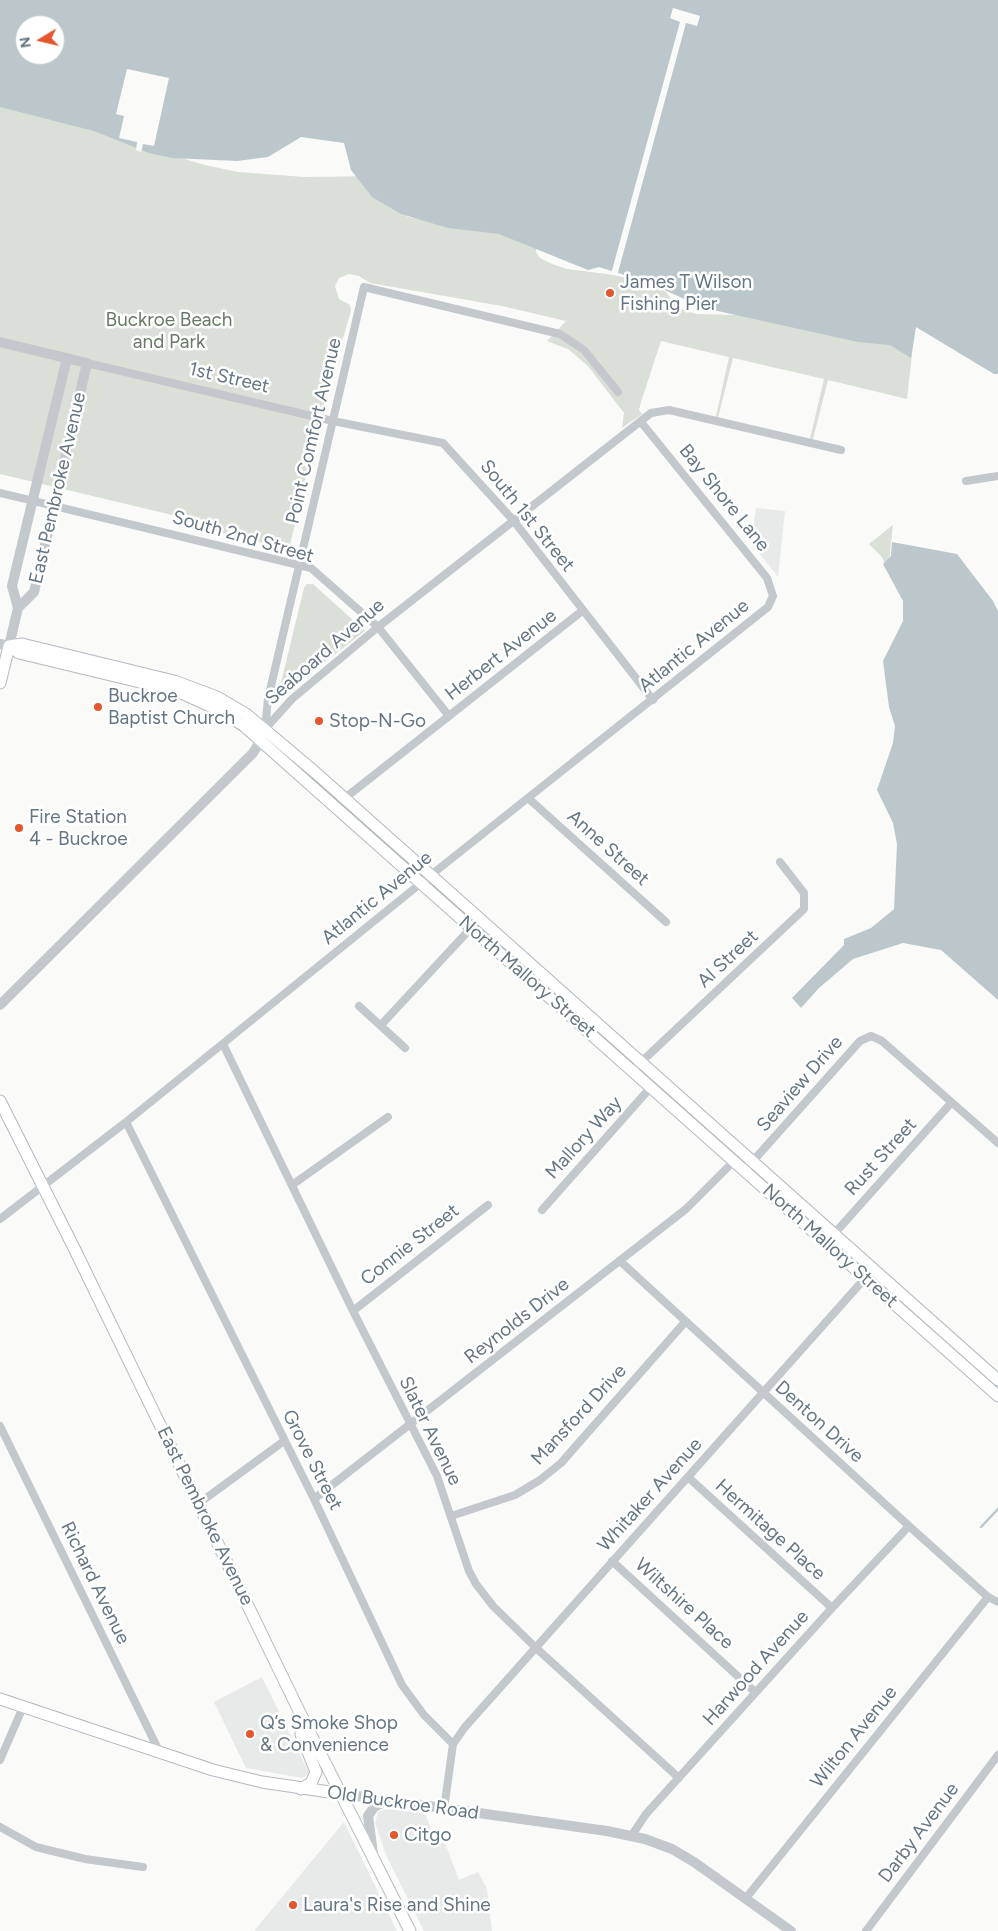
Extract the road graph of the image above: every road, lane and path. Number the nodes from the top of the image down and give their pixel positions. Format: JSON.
{"nodes":[{"id":1,"x":0,"y":342,"type":"edge"},
{"id":2,"x":67,"y":358,"type":"junction"},
{"id":3,"x":87,"y":363,"type":"junction"},
{"id":4,"x":618,"y":392,"type":"dead end"},
{"id":5,"x":333,"y":421,"type":"junction"},
{"id":6,"x":641,"y":422,"type":"junction"},
{"id":7,"x":841,"y":450,"type":"dead end"},
{"id":8,"x":998,"y":476,"type":"edge"},
{"id":9,"x":966,"y":481,"type":"dead end"},
{"id":10,"x":0,"y":493,"type":"edge"},
{"id":11,"x":32,"y":500,"type":"junction"},
{"id":12,"x":54,"y":506,"type":"junction"},
{"id":13,"x":513,"y":520,"type":"junction"},
{"id":14,"x":299,"y":565,"type":"junction"},
{"id":15,"x":773,"y":600,"type":"joint"},
{"id":16,"x":18,"y":608,"type":"junction"},
{"id":17,"x":582,"y":611,"type":"junction"},
{"id":18,"x":378,"y":627,"type":"junction"},
{"id":19,"x":4,"y":645,"type":"edge"},
{"id":20,"x":0,"y":683,"type":"edge"},
{"id":21,"x":653,"y":700,"type":"junction"},
{"id":22,"x":449,"y":716,"type":"junction"},
{"id":23,"x":265,"y":729,"type":"junction"},
{"id":24,"x":262,"y":741,"type":"junction"},
{"id":25,"x":345,"y":798,"type":"junction"},
{"id":26,"x":528,"y":798,"type":"junction"},
{"id":27,"x":780,"y":862,"type":"dead end"},
{"id":28,"x":431,"y":875,"type":"junction"},
{"id":29,"x":421,"y":884,"type":"junction"},
{"id":30,"x":666,"y":922,"type":"dead end"},
{"id":31,"x":471,"y":928,"type":"junction"},
{"id":32,"x":0,"y":1005,"type":"edge"},
{"id":33,"x":359,"y":1006,"type":"dead end"},
{"id":34,"x":381,"y":1025,"type":"junction"},
{"id":35,"x":223,"y":1044,"type":"junction"},
{"id":36,"x":405,"y":1048,"type":"dead end"},
{"id":37,"x":642,"y":1062,"type":"junction"},
{"id":38,"x":633,"y":1070,"type":"junction"},
{"id":39,"x":651,"y":1087,"type":"junction"},
{"id":40,"x":0,"y":1101,"type":"edge"},
{"id":41,"x":951,"y":1103,"type":"junction"},
{"id":42,"x":388,"y":1117,"type":"dead end"},
{"id":43,"x":126,"y":1122,"type":"junction"},
{"id":44,"x":998,"y":1143,"type":"edge"},
{"id":45,"x":734,"y":1161,"type":"junction"},
{"id":46,"x":749,"y":1166,"type":"junction"},
{"id":47,"x":292,"y":1185,"type":"junction"},
{"id":48,"x":42,"y":1186,"type":"junction"},
{"id":49,"x":488,"y":1205,"type":"dead end"},
{"id":50,"x":542,"y":1210,"type":"dead end"},
{"id":51,"x":0,"y":1219,"type":"edge"},
{"id":52,"x":834,"y":1234,"type":"junction"},
{"id":53,"x":620,"y":1261,"type":"junction"},
{"id":54,"x":869,"y":1273,"type":"junction"},
{"id":55,"x":352,"y":1311,"type":"junction"},
{"id":56,"x":685,"y":1322,"type":"junction"},
{"id":57,"x":998,"y":1380,"type":"edge"},
{"id":58,"x":763,"y":1392,"type":"junction"},
{"id":59,"x":998,"y":1396,"type":"edge"},
{"id":60,"x":410,"y":1424,"type":"junction"},
{"id":61,"x":0,"y":1426,"type":"edge"},
{"id":62,"x":284,"y":1441,"type":"junction"},
{"id":63,"x":688,"y":1477,"type":"junction"},
{"id":64,"x":314,"y":1499,"type":"junction"},
{"id":65,"x":198,"y":1504,"type":"junction"},
{"id":66,"x":451,"y":1516,"type":"junction"},
{"id":67,"x":909,"y":1526,"type":"junction"},
{"id":68,"x":612,"y":1561,"type":"junction"},
{"id":69,"x":988,"y":1597,"type":"junction"},
{"id":70,"x":998,"y":1602,"type":"edge"},
{"id":71,"x":832,"y":1608,"type":"junction"},
{"id":72,"x":535,"y":1647,"type":"junction"},
{"id":73,"x":755,"y":1692,"type":"junction"},
{"id":74,"x":0,"y":1700,"type":"edge"},
{"id":75,"x":23,"y":1707,"type":"junction"},
{"id":76,"x":302,"y":1717,"type":"junction"},
{"id":77,"x":453,"y":1744,"type":"junction"},
{"id":78,"x":160,"y":1753,"type":"junction"},
{"id":79,"x":998,"y":1756,"type":"edge"},
{"id":80,"x":0,"y":1760,"type":"edge"},
{"id":81,"x":678,"y":1778,"type":"junction"},
{"id":82,"x":301,"y":1789,"type":"junction"},
{"id":83,"x":343,"y":1794,"type":"junction"},
{"id":84,"x":387,"y":1800,"type":"junction"},
{"id":85,"x":444,"y":1809,"type":"junction"},
{"id":86,"x":0,"y":1827,"type":"edge"},
{"id":87,"x":632,"y":1835,"type":"junction"},
{"id":88,"x":374,"y":1858,"type":"junction"},
{"id":89,"x":143,"y":1867,"type":"dead end"},
{"id":90,"x":746,"y":1898,"type":"junction"},
{"id":91,"x":410,"y":1931,"type":"edge"},
{"id":92,"x":791,"y":1931,"type":"edge"},
{"id":93,"x":866,"y":1931,"type":"edge"}],
"edges":[{"from":1,"to":2,"type":"street","name":"1st Street"},
{"from":2,"to":3,"type":"street","name":"1st Street"},
{"from":2,"to":11,"type":"street","name":"East Pembroke Avenue"},
{"from":3,"to":5,"type":"street","name":"1st Street"},
{"from":3,"to":12,"type":"street","name":"East Pembroke Avenue"},
{"from":4,"to":5,"type":"street","name":"Point Comfort Avenue"},
{"from":5,"to":13,"type":"street","name":"South 1st Street"},
{"from":5,"to":14,"type":"street","name":"Point Comfort Avenue"},
{"from":6,"to":7,"type":"street","name":"Seaboard Avenue"},
{"from":6,"to":13,"type":"street","name":"Seaboard Avenue"},
{"from":6,"to":15,"type":"street","name":"Bay Shore Lane"},
{"from":8,"to":9,"type":"street"},
{"from":10,"to":11,"type":"street","name":"South 2nd Street"},
{"from":11,"to":12,"type":"street","name":"South 2nd Street"},
{"from":11,"to":16,"type":"street","name":"East Pembroke Avenue"},
{"from":12,"to":14,"type":"street","name":"South 2nd Street"},
{"from":12,"to":16,"type":"street","name":"East Pembroke Avenue"},
{"from":13,"to":17,"type":"street","name":"South 1st Street"},
{"from":13,"to":18,"type":"street","name":"Seaboard Avenue"},
{"from":14,"to":18,"type":"street","name":"South 2nd Street"},
{"from":14,"to":23,"type":"street","name":"Point Comfort Avenue"},
{"from":15,"to":21,"type":"street","name":"Atlantic Avenue"},
{"from":16,"to":19,"type":"street","name":"East Pembroke Avenue"},
{"from":17,"to":21,"type":"street","name":"South 1st Street"},
{"from":17,"to":22,"type":"street","name":"Herbert Avenue"},
{"from":18,"to":22,"type":"street","name":"South 2nd Street"},
{"from":18,"to":23,"type":"street","name":"Seaboard Avenue"},
{"from":19,"to":20,"type":"main road","name":"East Pembroke Avenue"},
{"from":19,"to":23,"type":"main road","name":"North Mallory Street"},
{"from":19,"to":24,"type":"main road","name":"North Mallory Street"},
{"from":21,"to":26,"type":"street","name":"Atlantic Avenue"},
{"from":22,"to":25,"type":"street","name":"Herbert Avenue"},
{"from":23,"to":24,"type":"street","name":"Seaboard Avenue"},
{"from":23,"to":25,"type":"main road","name":"North Mallory Street"},
{"from":24,"to":29,"type":"main road","name":"North Mallory Street"},
{"from":24,"to":32,"type":"street","name":"Seaboard Avenue"},
{"from":25,"to":28,"type":"main road","name":"North Mallory Street"},
{"from":26,"to":28,"type":"street","name":"Atlantic Avenue"},
{"from":26,"to":30,"type":"street","name":"Anne Street"},
{"from":27,"to":37,"type":"street","name":"Al Street"},
{"from":28,"to":29,"type":"street","name":"Atlantic Avenue"},
{"from":28,"to":37,"type":"main road","name":"North Mallory Street"},
{"from":29,"to":31,"type":"main road","name":"North Mallory Street"},
{"from":29,"to":35,"type":"street","name":"Atlantic Avenue"},
{"from":31,"to":34,"type":"street"},
{"from":31,"to":38,"type":"main road","name":"North Mallory Street"},
{"from":33,"to":34,"type":"street"},
{"from":34,"to":36,"type":"street"},
{"from":35,"to":43,"type":"street","name":"Atlantic Avenue"},
{"from":35,"to":47,"type":"street","name":"Slater Avenue"},
{"from":37,"to":38,"type":"street","name":"Al Street"},
{"from":37,"to":46,"type":"main road","name":"North Mallory Street"},
{"from":38,"to":39,"type":"main road","name":"North Mallory Street"},
{"from":39,"to":45,"type":"main road","name":"North Mallory Street"},
{"from":39,"to":50,"type":"street","name":"Mallory Way"},
{"from":40,"to":48,"type":"main road","name":"East Pembroke Avenue"},
{"from":41,"to":44,"type":"street","name":"Seaview Drive"},
{"from":41,"to":46,"type":"street","name":"Seaview Drive"},
{"from":41,"to":52,"type":"street","name":"Rust Street"},
{"from":42,"to":47,"type":"street"},
{"from":43,"to":48,"type":"street","name":"Atlantic Avenue"},
{"from":43,"to":62,"type":"street","name":"Grove Street"},
{"from":45,"to":46,"type":"main road","name":"North Mallory Street"},
{"from":45,"to":53,"type":"street","name":"Reynolds Drive"},
{"from":46,"to":52,"type":"main road","name":"North Mallory Street"},
{"from":46,"to":54,"type":"main road","name":"North Mallory Street"},
{"from":47,"to":55,"type":"street","name":"Slater Avenue"},
{"from":48,"to":51,"type":"street","name":"Atlantic Avenue"},
{"from":48,"to":65,"type":"main road","name":"East Pembroke Avenue"},
{"from":49,"to":55,"type":"street","name":"Connie Street"},
{"from":52,"to":54,"type":"main road","name":"North Mallory Street"},
{"from":53,"to":56,"type":"street","name":"Denton Drive"},
{"from":53,"to":60,"type":"street","name":"Reynolds Drive"},
{"from":54,"to":57,"type":"main road","name":"North Mallory Street"},
{"from":54,"to":58,"type":"street","name":"Whitaker Avenue"},
{"from":54,"to":59,"type":"main road","name":"North Mallory Street"},
{"from":55,"to":60,"type":"street","name":"Slater Avenue"},
{"from":56,"to":58,"type":"street","name":"Denton Drive"},
{"from":56,"to":66,"type":"street","name":"Mansford Drive"},
{"from":58,"to":63,"type":"street","name":"Whitaker Avenue"},
{"from":58,"to":67,"type":"street","name":"Denton Drive"},
{"from":60,"to":64,"type":"street","name":"Reynolds Drive"},
{"from":60,"to":66,"type":"street","name":"Slater Avenue"},
{"from":61,"to":78,"type":"street","name":"Richard Avenue"},
{"from":62,"to":64,"type":"street","name":"Grove Street"},
{"from":62,"to":65,"type":"street"},
{"from":63,"to":68,"type":"street","name":"Whitaker Avenue"},
{"from":63,"to":71,"type":"street","name":"Hermitage Place"},
{"from":64,"to":77,"type":"street","name":"Grove Street"},
{"from":65,"to":76,"type":"main road","name":"East Pembroke Avenue"},
{"from":66,"to":72,"type":"street","name":"Slater Avenue"},
{"from":67,"to":69,"type":"street","name":"Denton Drive"},
{"from":67,"to":71,"type":"street","name":"Harwood Avenue"},
{"from":68,"to":72,"type":"street","name":"Whitaker Avenue"},
{"from":68,"to":73,"type":"street","name":"Wiltshire Place"},
{"from":69,"to":70,"type":"street","name":"Denton Drive"},
{"from":69,"to":90,"type":"street","name":"Wilton Avenue"},
{"from":71,"to":73,"type":"street","name":"Harwood Avenue"},
{"from":72,"to":77,"type":"street","name":"Whitaker Avenue"},
{"from":72,"to":81,"type":"street","name":"Slater Avenue"},
{"from":73,"to":81,"type":"street","name":"Harwood Avenue"},
{"from":74,"to":75,"type":"main road","name":"Old Buckroe Road"},
{"from":75,"to":78,"type":"main road","name":"Old Buckroe Road"},
{"from":75,"to":80,"type":"street"},
{"from":76,"to":82,"type":"main road"},
{"from":76,"to":83,"type":"main road","name":"East Pembroke Avenue"},
{"from":77,"to":85,"type":"street"},
{"from":78,"to":82,"type":"main road","name":"Old Buckroe Road"},
{"from":79,"to":93,"type":"street","name":"Darby Avenue"},
{"from":81,"to":87,"type":"street","name":"Harwood Avenue"},
{"from":82,"to":83,"type":"main road","name":"Old Buckroe Road"},
{"from":83,"to":84,"type":"street","name":"Old Buckroe Road"},
{"from":83,"to":88,"type":"main road","name":"East Pembroke Avenue"},
{"from":84,"to":85,"type":"street","name":"Old Buckroe Road"},
{"from":84,"to":88,"type":"street"},
{"from":85,"to":87,"type":"street","name":"Old Buckroe Road"},
{"from":86,"to":89,"type":"street"},
{"from":87,"to":90,"type":"street","name":"Old Buckroe Road"},
{"from":88,"to":91,"type":"main road","name":"East Pembroke Avenue"},
{"from":90,"to":92,"type":"street","name":"Old Buckroe Road"}]}
